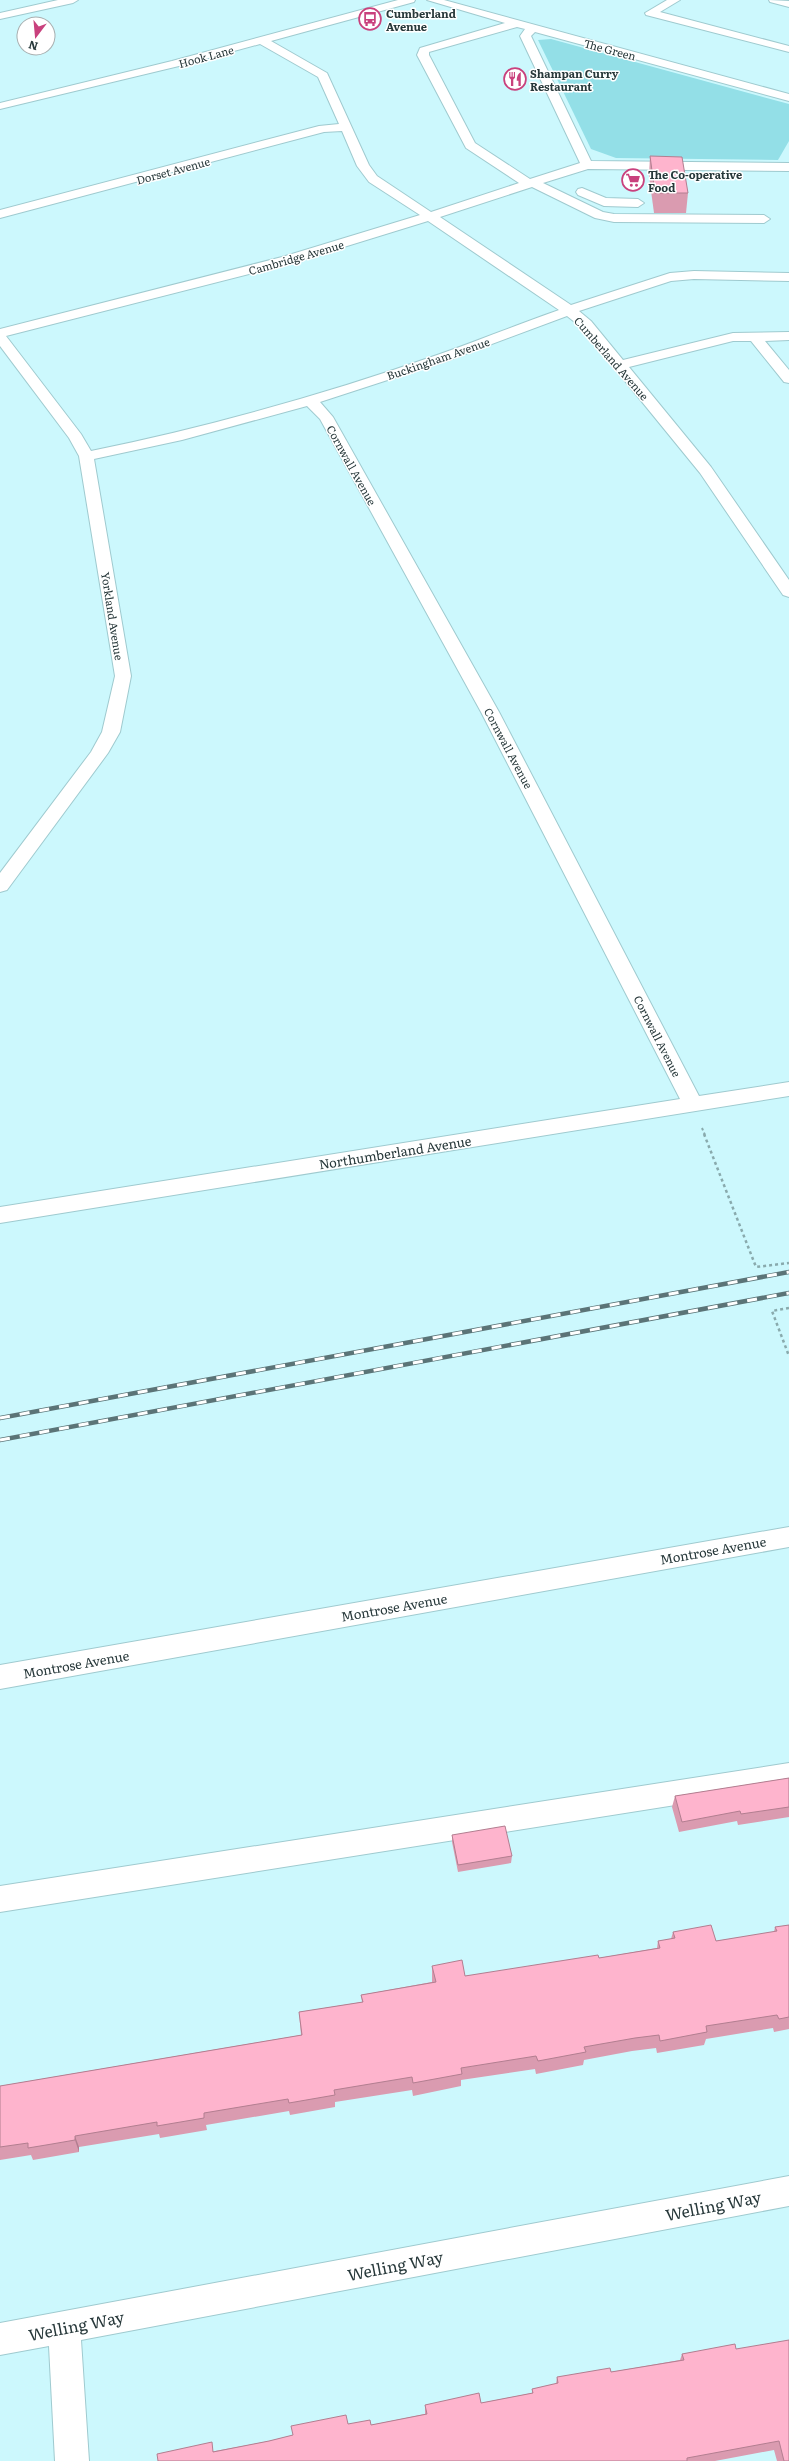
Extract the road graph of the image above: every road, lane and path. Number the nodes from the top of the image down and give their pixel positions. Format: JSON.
{"nodes":[{"id":1,"x":73,"y":0,"type":"edge"},
{"id":2,"x":410,"y":0,"type":"edge"},
{"id":3,"x":432,"y":0,"type":"edge"},
{"id":4,"x":675,"y":0,"type":"edge"},
{"id":5,"x":774,"y":0,"type":"edge"},
{"id":6,"x":789,"y":4,"type":"edge"},
{"id":7,"x":0,"y":16,"type":"edge"},
{"id":8,"x":516,"y":24,"type":"junction"},
{"id":9,"x":532,"y":28,"type":"junction"},
{"id":10,"x":263,"y":41,"type":"junction"},
{"id":11,"x":789,"y":49,"type":"edge"},
{"id":12,"x":789,"y":98,"type":"edge"},
{"id":13,"x":0,"y":106,"type":"edge"},
{"id":14,"x":346,"y":127,"type":"junction"},
{"id":15,"x":587,"y":165,"type":"junction"},
{"id":16,"x":788,"y":166,"type":"edge"},
{"id":17,"x":550,"y":178,"type":"junction"},
{"id":18,"x":531,"y":184,"type":"junction"},
{"id":19,"x":638,"y":203,"type":"dead end"},
{"id":20,"x":0,"y":214,"type":"edge"},
{"id":21,"x":431,"y":216,"type":"junction"},
{"id":22,"x":764,"y":219,"type":"dead end"},
{"id":23,"x":789,"y":277,"type":"edge"},
{"id":24,"x":570,"y":311,"type":"junction"},
{"id":25,"x":0,"y":333,"type":"edge"},
{"id":26,"x":754,"y":336,"type":"junction"},
{"id":27,"x":789,"y":336,"type":"edge"},
{"id":28,"x":0,"y":338,"type":"edge"},
{"id":29,"x":620,"y":365,"type":"junction"},
{"id":30,"x":789,"y":379,"type":"edge"},
{"id":31,"x":310,"y":400,"type":"junction"},
{"id":32,"x":86,"y":456,"type":"junction"},
{"id":33,"x":789,"y":592,"type":"edge"},
{"id":34,"x":0,"y":886,"type":"edge"},
{"id":35,"x":789,"y":1089,"type":"edge"},
{"id":36,"x":693,"y":1105,"type":"junction"},
{"id":37,"x":0,"y":1215,"type":"edge"},
{"id":38,"x":789,"y":1263,"type":"edge"},
{"id":39,"x":789,"y":1308,"type":"edge"},
{"id":40,"x":789,"y":1356,"type":"edge"},
{"id":41,"x":789,"y":1537,"type":"edge"},
{"id":42,"x":0,"y":1677,"type":"edge"},
{"id":43,"x":789,"y":1775,"type":"edge"},
{"id":44,"x":0,"y":1899,"type":"edge"},
{"id":45,"x":789,"y":2191,"type":"edge"},
{"id":46,"x":64,"y":2328,"type":"junction"},
{"id":47,"x":0,"y":2339,"type":"edge"},
{"id":48,"x":72,"y":2461,"type":"edge"}],
"edges":[{"from":1,"to":7,"type":"street"},
{"from":2,"to":10,"type":"street","name":"Hook Lane"},
{"from":3,"to":8,"type":"street","name":"The Green"},
{"from":4,"to":11,"type":"street"},
{"from":5,"to":6,"type":"street"},
{"from":8,"to":9,"type":"street","name":"The Green"},
{"from":8,"to":18,"type":"street"},
{"from":9,"to":12,"type":"street","name":"The Green"},
{"from":9,"to":15,"type":"street"},
{"from":10,"to":13,"type":"street","name":"Hook Lane"},
{"from":10,"to":14,"type":"street","name":"Cumberland Avenue"},
{"from":14,"to":20,"type":"street","name":"Dorset Avenue"},
{"from":14,"to":21,"type":"street","name":"Cumberland Avenue"},
{"from":15,"to":16,"type":"street","name":"Cambridge Avenue"},
{"from":15,"to":17,"type":"street","name":"Cambridge Avenue"},
{"from":17,"to":18,"type":"street","name":"Cambridge Avenue"},
{"from":17,"to":19,"type":"street"},
{"from":18,"to":21,"type":"street","name":"Cambridge Avenue"},
{"from":18,"to":22,"type":"street"},
{"from":21,"to":24,"type":"street","name":"Cumberland Avenue"},
{"from":21,"to":25,"type":"street","name":"Cambridge Avenue"},
{"from":23,"to":24,"type":"street","name":"Buckingham Avenue"},
{"from":24,"to":29,"type":"street","name":"Cumberland Avenue"},
{"from":24,"to":31,"type":"street","name":"Buckingham Avenue"},
{"from":26,"to":27,"type":"street"},
{"from":26,"to":29,"type":"street"},
{"from":26,"to":30,"type":"street"},
{"from":28,"to":32,"type":"street","name":"Yorkland Avenue"},
{"from":29,"to":33,"type":"street","name":"Cumberland Avenue"},
{"from":31,"to":32,"type":"street","name":"Buckingham Avenue"},
{"from":31,"to":36,"type":"street","name":"Cornwall Avenue"},
{"from":32,"to":34,"type":"street","name":"Yorkland Avenue"},
{"from":35,"to":36,"type":"street","name":"Northumberland Avenue"},
{"from":36,"to":37,"type":"street","name":"Northumberland Avenue"},
{"from":36,"to":38,"type":"path"},
{"from":39,"to":40,"type":"path"},
{"from":41,"to":42,"type":"street","name":"Montrose Avenue"},
{"from":43,"to":44,"type":"street"},
{"from":45,"to":46,"type":"street","name":"Welling Way"},
{"from":46,"to":47,"type":"street","name":"Welling Way"},
{"from":46,"to":48,"type":"street"}]}
